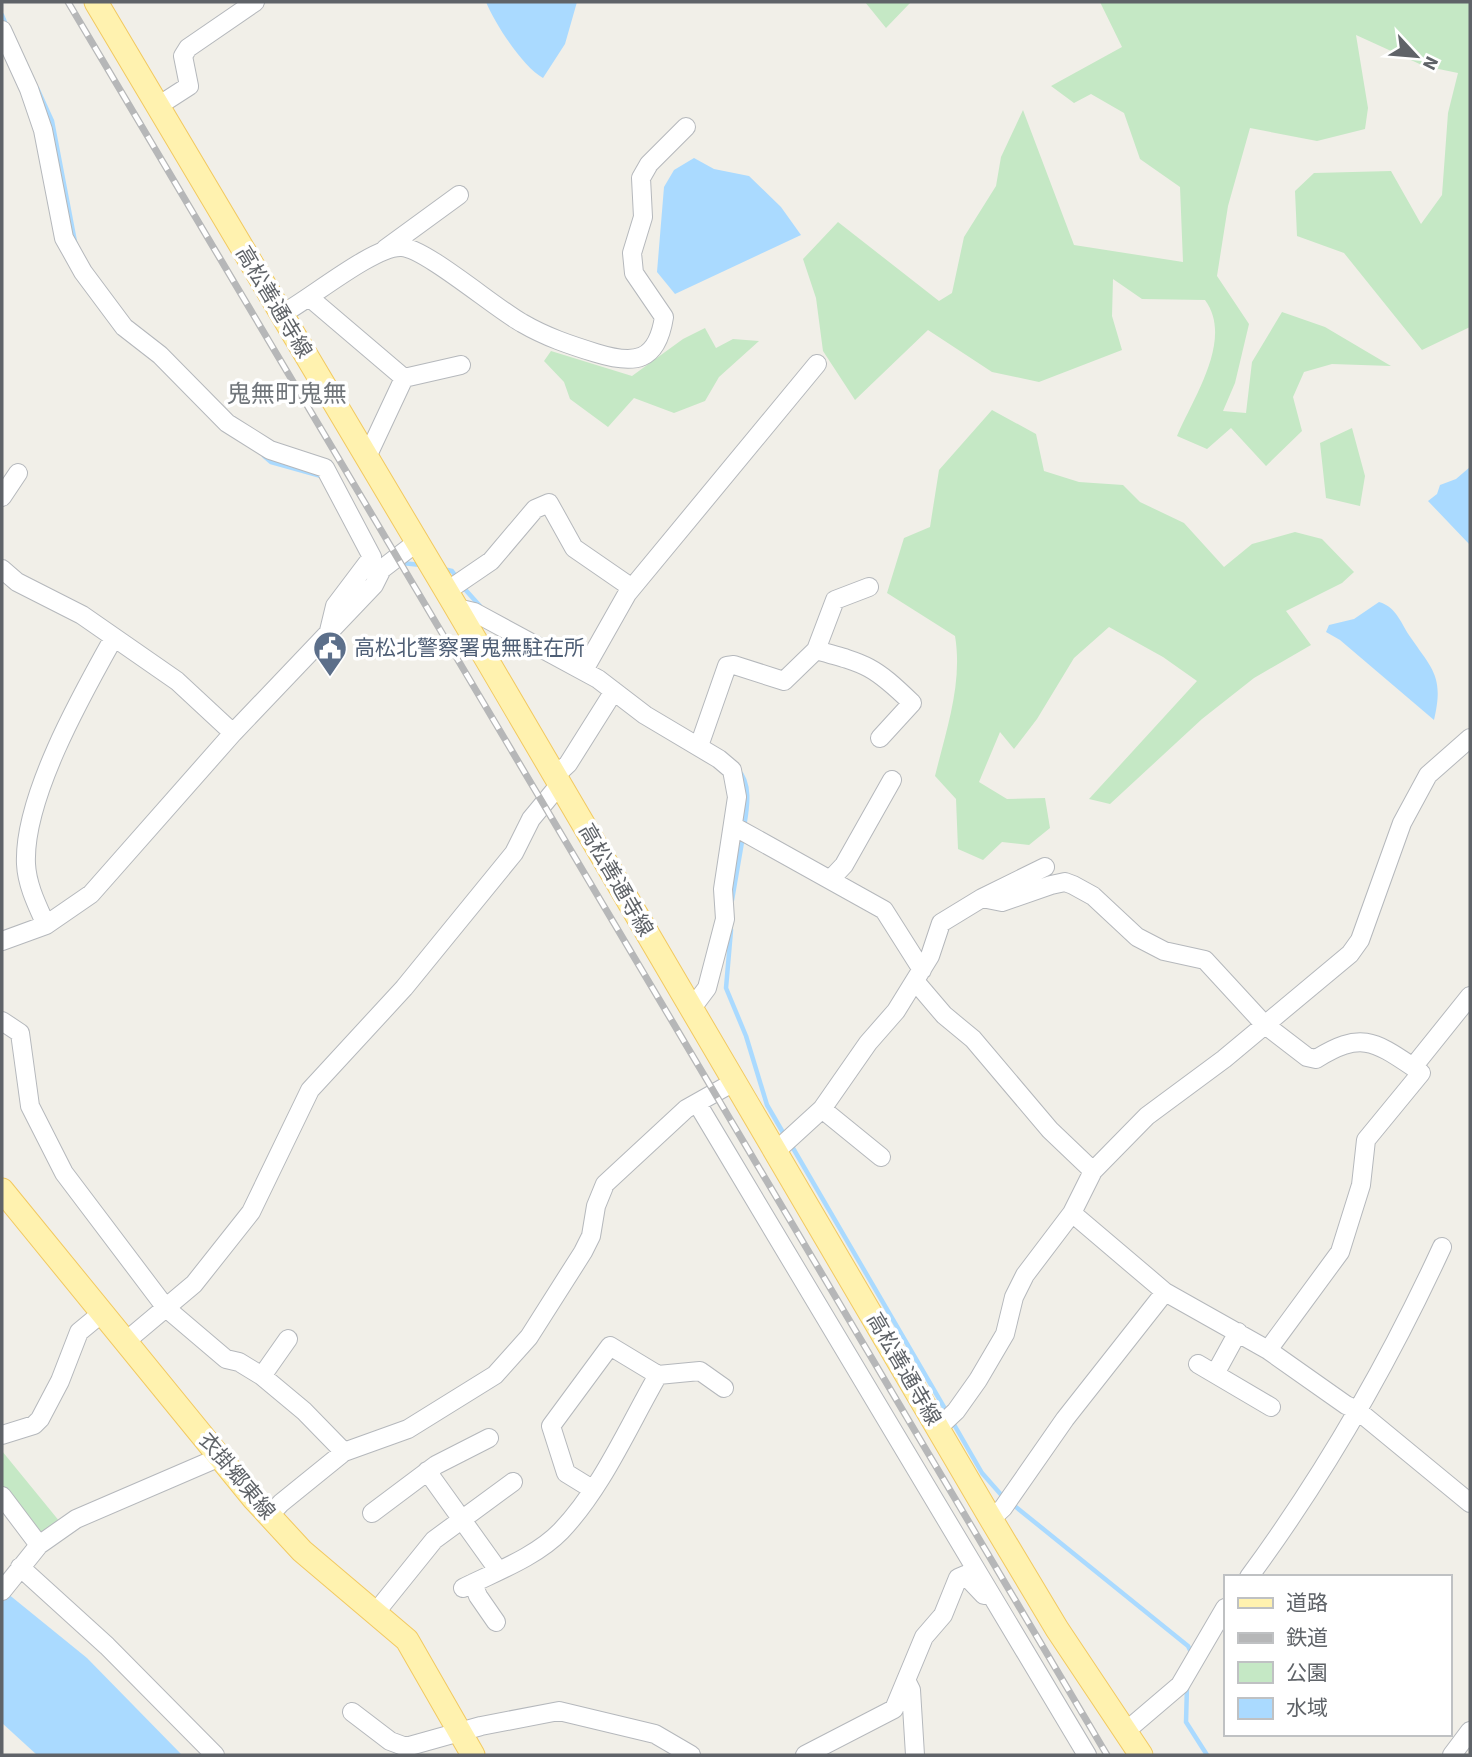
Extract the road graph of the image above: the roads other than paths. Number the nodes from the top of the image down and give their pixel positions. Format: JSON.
{"nodes":[{"id":1,"x":96,"y":2,"type":"edge"},
{"id":2,"x":255,"y":2,"type":"edge"},
{"id":3,"x":2,"y":30,"type":"edge"},
{"id":4,"x":158,"y":106,"type":"junction"},
{"id":5,"x":686,"y":127,"type":"dead end"},
{"id":6,"x":459,"y":195,"type":"dead end"},
{"id":7,"x":385,"y":249,"type":"junction"},
{"id":8,"x":310,"y":298,"type":"junction"},
{"id":9,"x":282,"y":314,"type":"junction"},
{"id":10,"x":817,"y":364,"type":"dead end"},
{"id":11,"x":461,"y":365,"type":"dead end"},
{"id":12,"x":404,"y":378,"type":"junction"},
{"id":13,"x":367,"y":457,"type":"junction"},
{"id":14,"x":18,"y":473,"type":"dead end"},
{"id":15,"x":2,"y":497,"type":"edge"},
{"id":16,"x":417,"y":542,"type":"junction"},
{"id":17,"x":2,"y":569,"type":"edge"},
{"id":18,"x":869,"y":587,"type":"dead end"},
{"id":19,"x":632,"y":588,"type":"junction"},
{"id":20,"x":452,"y":600,"type":"junction"},
{"id":21,"x":328,"y":635,"type":"junction"},
{"id":22,"x":113,"y":639,"type":"junction"},
{"id":23,"x":816,"y":650,"type":"junction"},
{"id":24,"x":584,"y":670,"type":"junction"},
{"id":25,"x":614,"y":691,"type":"junction"},
{"id":26,"x":233,"y":733,"type":"junction"},
{"id":27,"x":880,"y":738,"type":"dead end"},
{"id":28,"x":1470,"y":738,"type":"edge"},
{"id":29,"x":699,"y":746,"type":"junction"},
{"id":30,"x":558,"y":780,"type":"junction"},
{"id":31,"x":892,"y":780,"type":"dead end"},
{"id":32,"x":735,"y":827,"type":"junction"},
{"id":33,"x":1045,"y":867,"type":"dead end"},
{"id":34,"x":830,"y":880,"type":"junction"},
{"id":35,"x":982,"y":898,"type":"junction"},
{"id":36,"x":46,"y":925,"type":"junction"},
{"id":37,"x":2,"y":941,"type":"edge"},
{"id":38,"x":918,"y":975,"type":"junction"},
{"id":39,"x":1470,"y":996,"type":"edge"},
{"id":40,"x":692,"y":1008,"type":"junction"},
{"id":41,"x":2,"y":1021,"type":"edge"},
{"id":42,"x":1264,"y":1024,"type":"junction"},
{"id":43,"x":1413,"y":1067,"type":"junction"},
{"id":44,"x":734,"y":1082,"type":"junction"},
{"id":45,"x":698,"y":1103,"type":"junction"},
{"id":46,"x":822,"y":1109,"type":"junction"},
{"id":47,"x":776,"y":1151,"type":"junction"},
{"id":48,"x":881,"y":1157,"type":"dead end"},
{"id":49,"x":1093,"y":1171,"type":"junction"},
{"id":50,"x":2,"y":1191,"type":"edge"},
{"id":51,"x":1072,"y":1213,"type":"junction"},
{"id":52,"x":1442,"y":1247,"type":"dead end"},
{"id":53,"x":1165,"y":1292,"type":"junction"},
{"id":54,"x":166,"y":1308,"type":"junction"},
{"id":55,"x":102,"y":1313,"type":"junction"},
{"id":56,"x":1238,"y":1332,"type":"junction"},
{"id":57,"x":288,"y":1339,"type":"dead end"},
{"id":58,"x":125,"y":1342,"type":"junction"},
{"id":59,"x":1268,"y":1350,"type":"junction"},
{"id":60,"x":1198,"y":1364,"type":"dead end"},
{"id":61,"x":1215,"y":1374,"type":"junction"},
{"id":62,"x":658,"y":1375,"type":"junction"},
{"id":63,"x":261,"y":1376,"type":"junction"},
{"id":64,"x":724,"y":1388,"type":"dead end"},
{"id":65,"x":1271,"y":1407,"type":"dead end"},
{"id":66,"x":1357,"y":1410,"type":"junction"},
{"id":67,"x":938,"y":1428,"type":"junction"},
{"id":68,"x":2,"y":1436,"type":"edge"},
{"id":69,"x":489,"y":1438,"type":"dead end"},
{"id":70,"x":344,"y":1452,"type":"junction"},
{"id":71,"x":219,"y":1457,"type":"junction"},
{"id":72,"x":427,"y":1471,"type":"junction"},
{"id":73,"x":513,"y":1482,"type":"dead end"},
{"id":74,"x":592,"y":1489,"type":"junction"},
{"id":75,"x":2,"y":1496,"type":"edge"},
{"id":76,"x":1470,"y":1503,"type":"edge"},
{"id":77,"x":372,"y":1513,"type":"dead end"},
{"id":78,"x":270,"y":1516,"type":"junction"},
{"id":79,"x":461,"y":1518,"type":"junction"},
{"id":80,"x":991,"y":1518,"type":"junction"},
{"id":81,"x":39,"y":1545,"type":"junction"},
{"id":82,"x":20,"y":1567,"type":"junction"},
{"id":83,"x":498,"y":1570,"type":"junction"},
{"id":84,"x":1249,"y":1575,"type":"edge"},
{"id":85,"x":2,"y":1591,"type":"edge"},
{"id":86,"x":998,"y":1604,"type":"junction"},
{"id":87,"x":1224,"y":1610,"type":"edge"},
{"id":88,"x":376,"y":1612,"type":"junction"},
{"id":89,"x":496,"y":1622,"type":"dead end"},
{"id":90,"x":907,"y":1682,"type":"junction"},
{"id":91,"x":352,"y":1713,"type":"dead end"},
{"id":92,"x":1126,"y":1731,"type":"junction"},
{"id":93,"x":1470,"y":1731,"type":"edge"},
{"id":94,"x":458,"y":1732,"type":"junction"},
{"id":95,"x":1458,"y":1753,"type":"edge"},
{"id":96,"x":215,"y":1755,"type":"edge"},
{"id":97,"x":473,"y":1755,"type":"edge"},
{"id":98,"x":691,"y":1755,"type":"edge"},
{"id":99,"x":804,"y":1755,"type":"edge"},
{"id":100,"x":915,"y":1755,"type":"edge"},
{"id":101,"x":1087,"y":1755,"type":"edge"},
{"id":102,"x":1141,"y":1755,"type":"edge"}],
"edges":[{"from":1,"to":4,"type":"main road","name":"高松善通寺線"},
{"from":2,"to":4,"type":"street"},
{"from":3,"to":21,"type":"street"},
{"from":4,"to":9,"type":"main road","name":"高松善通寺線"},
{"from":5,"to":7,"type":"street"},
{"from":6,"to":7,"type":"street"},
{"from":7,"to":8,"type":"street"},
{"from":8,"to":9,"type":"street"},
{"from":8,"to":12,"type":"street"},
{"from":9,"to":13,"type":"main road","name":"高松善通寺線"},
{"from":10,"to":19,"type":"street"},
{"from":11,"to":12,"type":"street"},
{"from":12,"to":13,"type":"street"},
{"from":13,"to":16,"type":"main road","name":"高松善通寺線"},
{"from":14,"to":15,"type":"street"},
{"from":16,"to":20,"type":"main road","name":"高松善通寺線"},
{"from":16,"to":21,"type":"street"},
{"from":17,"to":22,"type":"street"},
{"from":18,"to":23,"type":"street"},
{"from":19,"to":20,"type":"street"},
{"from":19,"to":24,"type":"street"},
{"from":20,"to":24,"type":"street"},
{"from":20,"to":30,"type":"main road","name":"高松善通寺線"},
{"from":21,"to":26,"type":"street"},
{"from":22,"to":26,"type":"street"},
{"from":22,"to":36,"type":"street"},
{"from":23,"to":27,"type":"street"},
{"from":23,"to":29,"type":"street"},
{"from":24,"to":25,"type":"street"},
{"from":25,"to":29,"type":"street"},
{"from":25,"to":30,"type":"street"},
{"from":26,"to":36,"type":"street"},
{"from":28,"to":42,"type":"street"},
{"from":29,"to":32,"type":"street"},
{"from":30,"to":40,"type":"main road","name":"高松善通寺線"},
{"from":30,"to":54,"type":"street"},
{"from":31,"to":34,"type":"street"},
{"from":32,"to":34,"type":"street"},
{"from":32,"to":40,"type":"street"},
{"from":33,"to":35,"type":"street"},
{"from":34,"to":38,"type":"street"},
{"from":35,"to":38,"type":"street"},
{"from":35,"to":42,"type":"street"},
{"from":36,"to":37,"type":"street"},
{"from":38,"to":46,"type":"street"},
{"from":38,"to":49,"type":"street"},
{"from":39,"to":43,"type":"street"},
{"from":40,"to":44,"type":"main road","name":"高松善通寺線"},
{"from":41,"to":54,"type":"street"},
{"from":42,"to":43,"type":"street"},
{"from":42,"to":49,"type":"street"},
{"from":43,"to":59,"type":"street"},
{"from":44,"to":45,"type":"street"},
{"from":44,"to":47,"type":"main road","name":"高松善通寺線"},
{"from":45,"to":70,"type":"street"},
{"from":45,"to":86,"type":"street"},
{"from":46,"to":47,"type":"street"},
{"from":46,"to":48,"type":"street"},
{"from":47,"to":67,"type":"main road","name":"高松善通寺線"},
{"from":49,"to":51,"type":"street"},
{"from":50,"to":55,"type":"main road","name":"衣掛郷東線"},
{"from":51,"to":53,"type":"street"},
{"from":51,"to":67,"type":"street"},
{"from":52,"to":66,"type":"street"},
{"from":53,"to":56,"type":"street"},
{"from":53,"to":80,"type":"street"},
{"from":54,"to":58,"type":"street"},
{"from":54,"to":63,"type":"street"},
{"from":55,"to":58,"type":"main road","name":"衣掛郷東線"},
{"from":55,"to":68,"type":"street"},
{"from":56,"to":59,"type":"street"},
{"from":56,"to":61,"type":"street"},
{"from":57,"to":63,"type":"street"},
{"from":58,"to":71,"type":"main road","name":"衣掛郷東線"},
{"from":59,"to":66,"type":"street"},
{"from":60,"to":61,"type":"street"},
{"from":61,"to":65,"type":"street"},
{"from":62,"to":64,"type":"street"},
{"from":62,"to":74,"type":"street"},
{"from":62,"to":74,"type":"street"},
{"from":63,"to":70,"type":"street"},
{"from":66,"to":76,"type":"street"},
{"from":66,"to":84,"type":"street"},
{"from":67,"to":80,"type":"main road","name":"高松善通寺線"},
{"from":69,"to":72,"type":"street"},
{"from":70,"to":78,"type":"street"},
{"from":71,"to":78,"type":"main road","name":"衣掛郷東線"},
{"from":71,"to":81,"type":"street"},
{"from":72,"to":77,"type":"street"},
{"from":72,"to":79,"type":"street"},
{"from":73,"to":79,"type":"street"},
{"from":74,"to":83,"type":"street"},
{"from":75,"to":81,"type":"street"},
{"from":78,"to":88,"type":"main road","name":"衣掛郷東線"},
{"from":79,"to":83,"type":"street"},
{"from":79,"to":88,"type":"street"},
{"from":80,"to":92,"type":"main road","name":"高松善通寺線"},
{"from":81,"to":82,"type":"street"},
{"from":82,"to":85,"type":"street"},
{"from":82,"to":96,"type":"street"},
{"from":83,"to":89,"type":"street"},
{"from":86,"to":90,"type":"street"},
{"from":86,"to":101,"type":"street"},
{"from":87,"to":92,"type":"street"},
{"from":88,"to":94,"type":"main road","name":"衣掛郷東線"},
{"from":90,"to":99,"type":"street"},
{"from":90,"to":100,"type":"street"},
{"from":91,"to":94,"type":"street"},
{"from":92,"to":102,"type":"main road","name":"高松善通寺線"},
{"from":93,"to":95,"type":"street"},
{"from":94,"to":97,"type":"main road","name":"衣掛郷東線"},
{"from":94,"to":98,"type":"street"}]}
